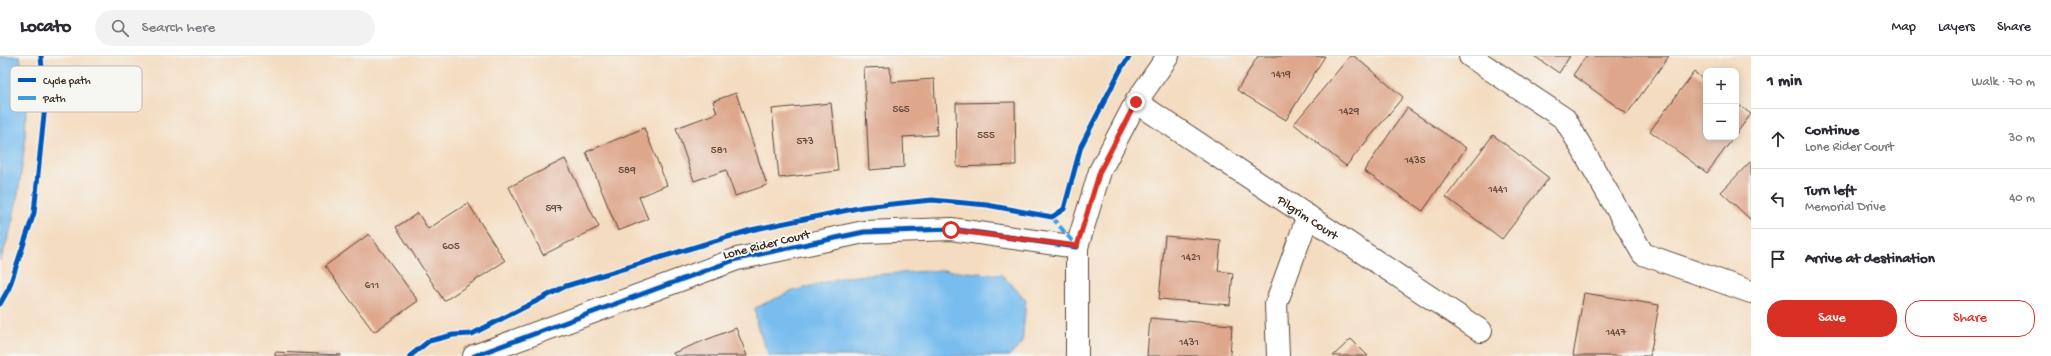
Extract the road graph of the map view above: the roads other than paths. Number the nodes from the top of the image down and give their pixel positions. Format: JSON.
{"nodes":[{"id":1,"x":1168,"y":56,"type":"edge"},
{"id":2,"x":1470,"y":56,"type":"edge"},
{"id":3,"x":1136,"y":102,"type":"junction"},
{"id":4,"x":1308,"y":216,"type":"junction"},
{"id":5,"x":1077,"y":246,"type":"junction"},
{"id":6,"x":1751,"y":292,"type":"edge"},
{"id":7,"x":1481,"y":331,"type":"dead end"},
{"id":8,"x":474,"y":356,"type":"edge"},
{"id":9,"x":1077,"y":356,"type":"edge"},
{"id":10,"x":1278,"y":356,"type":"edge"}],
"edges":[{"from":1,"to":3,"type":"street"},
{"from":2,"to":6,"type":"street"},
{"from":3,"to":4,"type":"street","name":"Pilgrim Court"},
{"from":3,"to":5,"type":"street"},
{"from":4,"to":7,"type":"street","name":"Pilgrim Court"},
{"from":4,"to":10,"type":"street"},
{"from":5,"to":8,"type":"street","name":"Lone Rider Court"},
{"from":5,"to":9,"type":"street"}]}
